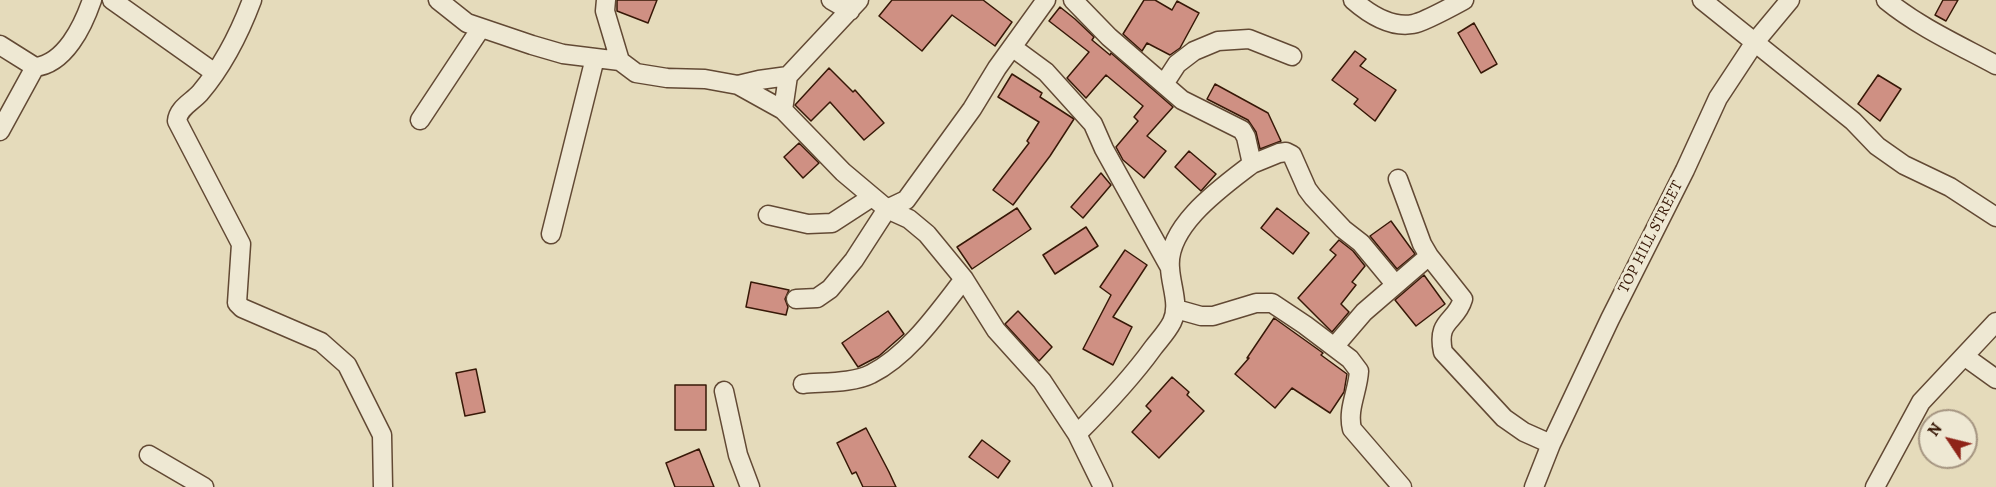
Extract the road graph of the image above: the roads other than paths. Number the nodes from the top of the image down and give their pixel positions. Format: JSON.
{"nodes":[{"id":1,"x":92,"y":0,"type":"edge"},
{"id":2,"x":112,"y":0,"type":"edge"},
{"id":3,"x":252,"y":0,"type":"edge"},
{"id":4,"x":438,"y":0,"type":"edge"},
{"id":5,"x":606,"y":0,"type":"edge"},
{"id":6,"x":831,"y":0,"type":"edge"},
{"id":7,"x":1046,"y":0,"type":"edge"},
{"id":8,"x":1073,"y":0,"type":"edge"},
{"id":9,"x":1353,"y":0,"type":"edge"},
{"id":10,"x":1464,"y":0,"type":"edge"},
{"id":11,"x":1702,"y":0,"type":"edge"},
{"id":12,"x":1790,"y":0,"type":"edge"},
{"id":13,"x":1886,"y":0,"type":"edge"},
{"id":14,"x":855,"y":5,"type":"edge"},
{"id":15,"x":481,"y":28,"type":"junction"},
{"id":16,"x":1755,"y":42,"type":"junction"},
{"id":17,"x":0,"y":45,"type":"edge"},
{"id":18,"x":1012,"y":47,"type":"junction"},
{"id":19,"x":1292,"y":56,"type":"dead end"},
{"id":20,"x":595,"y":58,"type":"junction"},
{"id":21,"x":620,"y":61,"type":"junction"},
{"id":22,"x":1996,"y":65,"type":"edge"},
{"id":23,"x":35,"y":67,"type":"junction"},
{"id":24,"x":214,"y":73,"type":"junction"},
{"id":25,"x":788,"y":76,"type":"junction"},
{"id":26,"x":1164,"y":84,"type":"junction"},
{"id":27,"x":738,"y":85,"type":"junction"},
{"id":28,"x":783,"y":110,"type":"junction"},
{"id":29,"x":420,"y":120,"type":"dead end"},
{"id":30,"x":0,"y":131,"type":"edge"},
{"id":31,"x":1252,"y":164,"type":"junction"},
{"id":32,"x":1398,"y":179,"type":"dead end"},
{"id":33,"x":872,"y":197,"type":"junction"},
{"id":34,"x":887,"y":208,"type":"junction"},
{"id":35,"x":768,"y":215,"type":"dead end"},
{"id":36,"x":1996,"y":217,"type":"edge"},
{"id":37,"x":551,"y":234,"type":"dead end"},
{"id":38,"x":1429,"y":256,"type":"junction"},
{"id":39,"x":1169,"y":266,"type":"junction"},
{"id":40,"x":964,"y":279,"type":"junction"},
{"id":41,"x":1395,"y":284,"type":"junction"},
{"id":42,"x":796,"y":299,"type":"dead end"},
{"id":43,"x":1176,"y":309,"type":"junction"},
{"id":44,"x":1996,"y":322,"type":"edge"},
{"id":45,"x":1334,"y":346,"type":"junction"},
{"id":46,"x":1964,"y":356,"type":"junction"},
{"id":47,"x":1996,"y":379,"type":"edge"},
{"id":48,"x":803,"y":384,"type":"dead end"},
{"id":49,"x":724,"y":391,"type":"dead end"},
{"id":50,"x":1077,"y":434,"type":"junction"},
{"id":51,"x":1551,"y":444,"type":"junction"},
{"id":52,"x":149,"y":455,"type":"dead end"},
{"id":53,"x":204,"y":487,"type":"edge"},
{"id":54,"x":383,"y":487,"type":"edge"},
{"id":55,"x":750,"y":487,"type":"edge"},
{"id":56,"x":1103,"y":487,"type":"edge"},
{"id":57,"x":1402,"y":487,"type":"edge"},
{"id":58,"x":1534,"y":487,"type":"edge"},
{"id":59,"x":1875,"y":487,"type":"edge"}],
"edges":[{"from":1,"to":23,"type":"street"},
{"from":2,"to":24,"type":"street"},
{"from":3,"to":24,"type":"street"},
{"from":4,"to":15,"type":"street"},
{"from":5,"to":21,"type":"street"},
{"from":6,"to":14,"type":"street"},
{"from":7,"to":18,"type":"street"},
{"from":8,"to":26,"type":"street"},
{"from":9,"to":10,"type":"street"},
{"from":11,"to":16,"type":"street"},
{"from":12,"to":16,"type":"street","name":"TOP HILL STREET"},
{"from":13,"to":22,"type":"street"},
{"from":14,"to":25,"type":"street"},
{"from":15,"to":20,"type":"street"},
{"from":15,"to":29,"type":"street"},
{"from":16,"to":36,"type":"street"},
{"from":16,"to":51,"type":"street","name":"TOP HILL STREET"},
{"from":17,"to":23,"type":"street"},
{"from":18,"to":34,"type":"street"},
{"from":18,"to":39,"type":"street"},
{"from":19,"to":26,"type":"street"},
{"from":20,"to":21,"type":"street"},
{"from":20,"to":37,"type":"street"},
{"from":21,"to":27,"type":"street"},
{"from":23,"to":30,"type":"street"},
{"from":24,"to":54,"type":"street"},
{"from":25,"to":27,"type":"street"},
{"from":25,"to":28,"type":"street"},
{"from":26,"to":31,"type":"street"},
{"from":27,"to":28,"type":"street"},
{"from":28,"to":33,"type":"street"},
{"from":31,"to":39,"type":"street"},
{"from":31,"to":41,"type":"street"},
{"from":32,"to":38,"type":"street"},
{"from":33,"to":34,"type":"street"},
{"from":33,"to":35,"type":"street"},
{"from":34,"to":40,"type":"street"},
{"from":34,"to":42,"type":"street"},
{"from":38,"to":41,"type":"street"},
{"from":38,"to":51,"type":"street"},
{"from":39,"to":43,"type":"street"},
{"from":40,"to":48,"type":"street"},
{"from":40,"to":50,"type":"street"},
{"from":41,"to":45,"type":"street"},
{"from":43,"to":45,"type":"street"},
{"from":43,"to":50,"type":"street"},
{"from":44,"to":46,"type":"street"},
{"from":45,"to":57,"type":"street"},
{"from":46,"to":47,"type":"street"},
{"from":46,"to":59,"type":"street"},
{"from":49,"to":55,"type":"street"},
{"from":50,"to":56,"type":"street"},
{"from":51,"to":58,"type":"street","name":"TOP HILL STREET"},
{"from":52,"to":53,"type":"street"}]}
